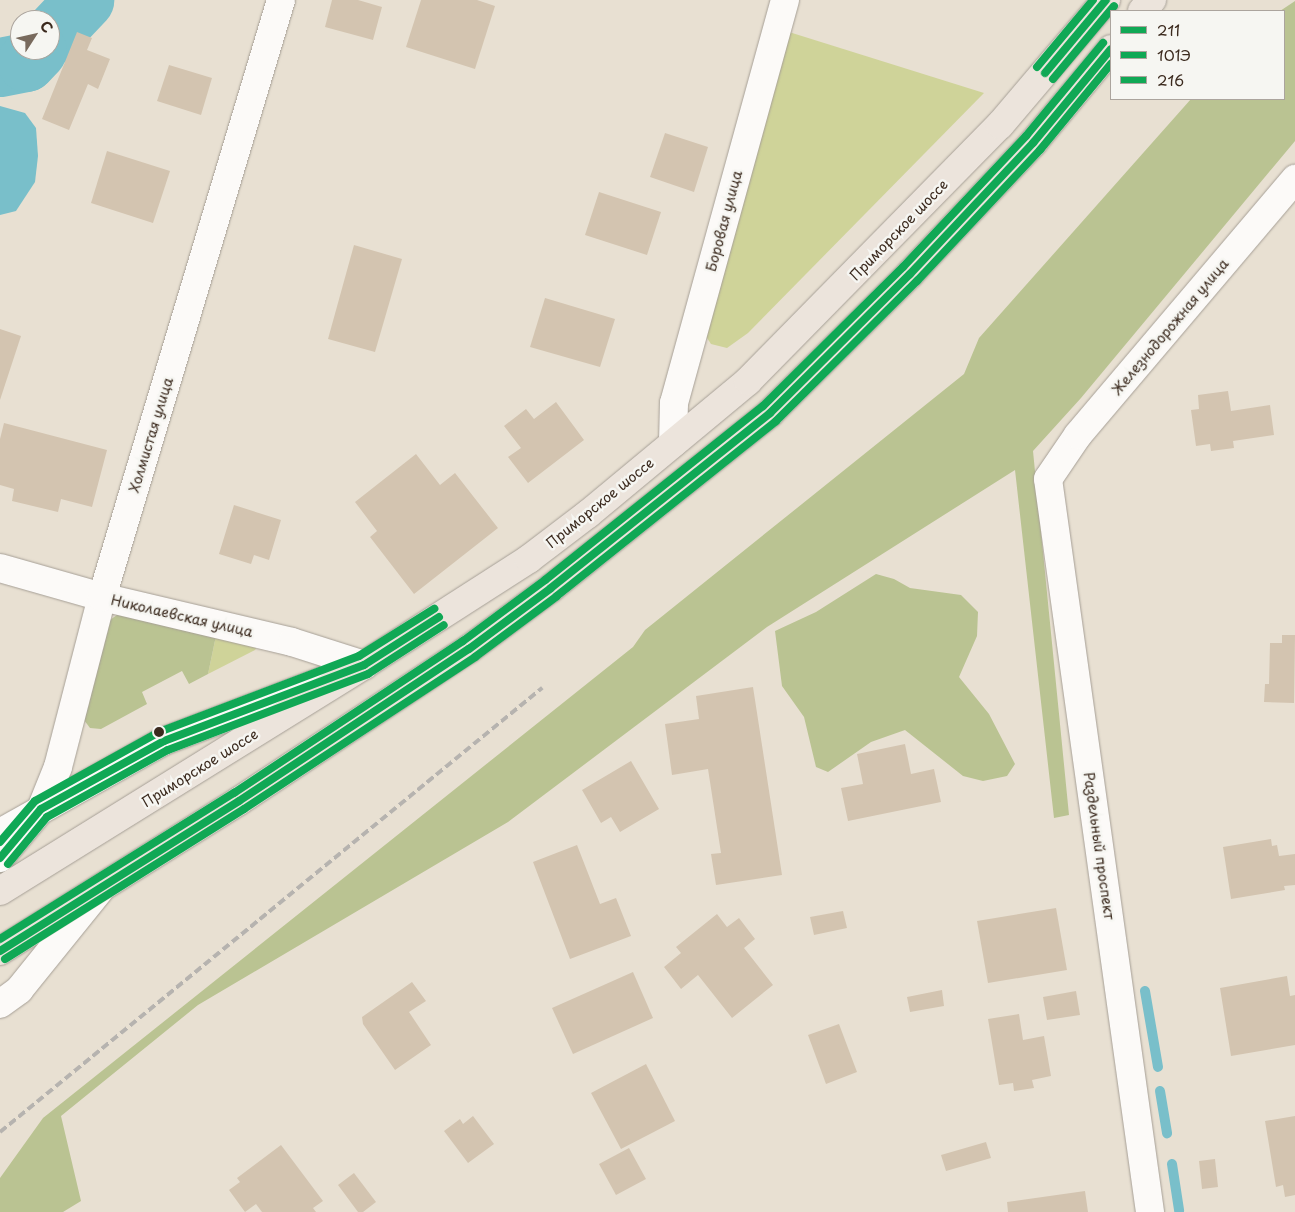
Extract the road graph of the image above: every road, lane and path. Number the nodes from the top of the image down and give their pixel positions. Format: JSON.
{"nodes":[{"id":1,"x":281,"y":0,"type":"edge"},
{"id":2,"x":785,"y":0,"type":"edge"},
{"id":3,"x":1106,"y":0,"type":"edge"},
{"id":4,"x":1152,"y":0,"type":"edge"},
{"id":5,"x":1143,"y":10,"type":"edge"},
{"id":6,"x":1110,"y":50,"type":"edge"},
{"id":7,"x":1295,"y":179,"type":"edge"},
{"id":8,"x":673,"y":443,"type":"junction"},
{"id":9,"x":1048,"y":479,"type":"joint"},
{"id":10,"x":0,"y":568,"type":"edge"},
{"id":11,"x":102,"y":597,"type":"junction"},
{"id":12,"x":364,"y":666,"type":"junction"},
{"id":13,"x":41,"y":809,"type":"junction"},
{"id":14,"x":0,"y":833,"type":"edge"},
{"id":15,"x":0,"y":858,"type":"edge"},
{"id":16,"x":106,"y":883,"type":"junction"},
{"id":17,"x":0,"y":891,"type":"edge"},
{"id":18,"x":0,"y":951,"type":"edge"},
{"id":19,"x":0,"y":1004,"type":"edge"},
{"id":20,"x":1150,"y":1212,"type":"edge"}],
"edges":[{"from":1,"to":11,"type":"street","name":"Холмистая улица"},
{"from":2,"to":8,"type":"street","name":"Боровая улица"},
{"from":3,"to":8,"type":"main road","name":"Приморское шоссе"},
{"from":4,"to":5,"type":"main road"},
{"from":6,"to":16,"type":"main road"},
{"from":7,"to":9,"type":"street","name":"Железнодорожная улица"},
{"from":8,"to":12,"type":"main road","name":"Приморское шоссе"},
{"from":9,"to":20,"type":"street","name":"Раздельный проспект"},
{"from":10,"to":11,"type":"street","name":"Николаевская улица"},
{"from":11,"to":12,"type":"street","name":"Николаевская улица"},
{"from":11,"to":13,"type":"street","name":"Холмистая улица"},
{"from":12,"to":13,"type":"street"},
{"from":12,"to":17,"type":"main road","name":"Приморское шоссе"},
{"from":13,"to":14,"type":"street"},
{"from":13,"to":15,"type":"street","name":"Холмистая улица"},
{"from":16,"to":18,"type":"main road"},
{"from":16,"to":19,"type":"street"}]}
